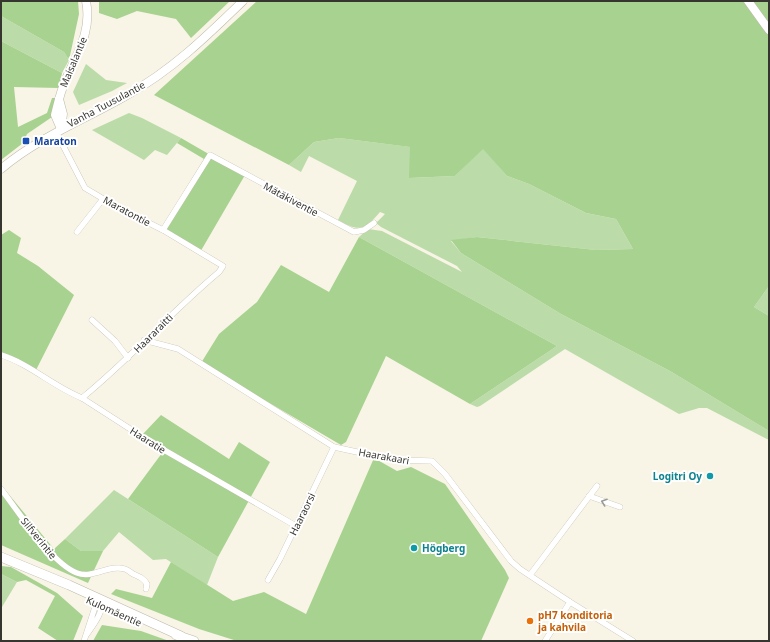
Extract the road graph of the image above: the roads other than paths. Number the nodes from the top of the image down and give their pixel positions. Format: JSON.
{"nodes":[{"id":1,"x":86,"y":1,"type":"edge"},
{"id":2,"x":243,"y":1,"type":"edge"},
{"id":3,"x":748,"y":1,"type":"edge"},
{"id":4,"x":769,"y":30,"type":"edge"},
{"id":5,"x":58,"y":130,"type":"junction"},
{"id":6,"x":1,"y":169,"type":"edge"},
{"id":7,"x":103,"y":199,"type":"junction"},
{"id":8,"x":374,"y":224,"type":"dead end"},
{"id":9,"x":163,"y":230,"type":"junction"},
{"id":10,"x":77,"y":232,"type":"dead end"},
{"id":11,"x":223,"y":266,"type":"joint"},
{"id":12,"x":92,"y":320,"type":"dead end"},
{"id":13,"x":144,"y":340,"type":"junction"},
{"id":14,"x":1,"y":355,"type":"edge"},
{"id":15,"x":128,"y":358,"type":"junction"},
{"id":16,"x":82,"y":398,"type":"junction"},
{"id":17,"x":334,"y":447,"type":"junction"},
{"id":18,"x":598,"y":486,"type":"dead end"},
{"id":19,"x":1,"y":490,"type":"edge"},
{"id":20,"x":589,"y":496,"type":"junction"},
{"id":21,"x":620,"y":507,"type":"dead end"},
{"id":22,"x":296,"y":526,"type":"junction"},
{"id":23,"x":2,"y":558,"type":"edge"},
{"id":24,"x":530,"y":575,"type":"junction"},
{"id":25,"x":268,"y":580,"type":"dead end"},
{"id":26,"x":146,"y":589,"type":"dead end"},
{"id":27,"x":570,"y":602,"type":"junction"},
{"id":28,"x":100,"y":604,"type":"junction"},
{"id":29,"x":84,"y":641,"type":"edge"},
{"id":30,"x":194,"y":641,"type":"edge"},
{"id":31,"x":545,"y":641,"type":"edge"},
{"id":32,"x":634,"y":641,"type":"edge"}],
"edges":[{"from":1,"to":5,"type":"main road","name":"Maisalantie"},
{"from":2,"to":5,"type":"main road","name":"Vanha Tuusulantie"},
{"from":3,"to":4,"type":"main road"},
{"from":5,"to":6,"type":"main road","name":"Vanha Tuusulantie"},
{"from":5,"to":7,"type":"street","name":"Maratontie"},
{"from":7,"to":9,"type":"street","name":"Maratontie"},
{"from":7,"to":10,"type":"street"},
{"from":8,"to":9,"type":"street","name":"Mätäkiventie"},
{"from":9,"to":11,"type":"street","name":"Maratontie"},
{"from":11,"to":13,"type":"street","name":"Haararaitti"},
{"from":12,"to":15,"type":"street"},
{"from":13,"to":15,"type":"street","name":"Haararaitti"},
{"from":13,"to":17,"type":"street","name":"Haarakaari"},
{"from":14,"to":16,"type":"street","name":"Haaratie"},
{"from":15,"to":16,"type":"street","name":"Haararaitti"},
{"from":16,"to":22,"type":"street","name":"Haaratie"},
{"from":17,"to":22,"type":"street","name":"Haaraorsi"},
{"from":17,"to":24,"type":"street","name":"Haarakaari"},
{"from":18,"to":20,"type":"street"},
{"from":19,"to":26,"type":"street","name":"Silfverintie"},
{"from":21,"to":20,"type":"street","one_way":true},
{"from":20,"to":24,"type":"street"},
{"from":22,"to":25,"type":"street","name":"Haaraorsi"},
{"from":23,"to":28,"type":"main road","name":"Kulomäentie"},
{"from":24,"to":27,"type":"street","name":"Haarakaari"},
{"from":27,"to":31,"type":"street"},
{"from":27,"to":32,"type":"street","name":"Haarakaari"},
{"from":28,"to":29,"type":"street"},
{"from":28,"to":30,"type":"main road","name":"Kulomäentie"}]}
